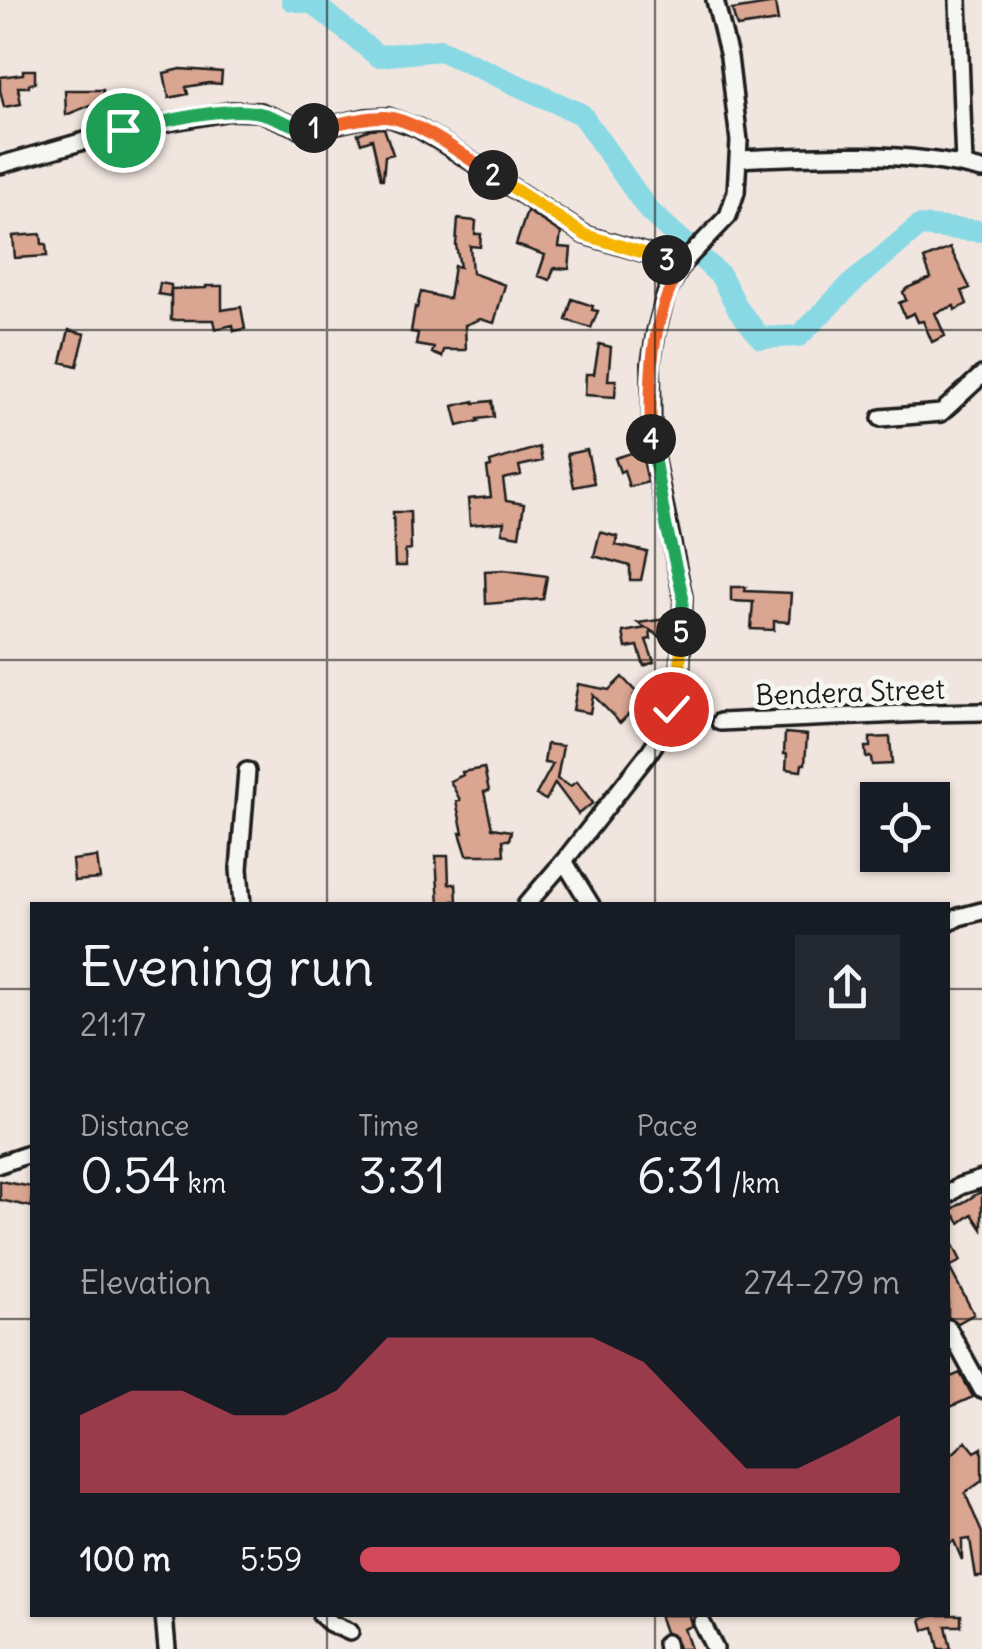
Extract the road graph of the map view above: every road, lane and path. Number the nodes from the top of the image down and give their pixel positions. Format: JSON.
{"nodes":[{"id":1,"x":714,"y":0,"type":"edge"},
{"id":2,"x":958,"y":0,"type":"edge"},
{"id":3,"x":739,"y":159,"type":"junction"},
{"id":4,"x":0,"y":165,"type":"edge"},
{"id":5,"x":964,"y":166,"type":"junction"},
{"id":6,"x":982,"y":170,"type":"edge"},
{"id":7,"x":682,"y":264,"type":"junction"},
{"id":8,"x":982,"y":375,"type":"edge"},
{"id":9,"x":881,"y":418,"type":"dead end"},
{"id":10,"x":982,"y":712,"type":"edge"},
{"id":11,"x":720,"y":722,"type":"dead end"},
{"id":12,"x":248,"y":771,"type":"dead end"},
{"id":13,"x":569,"y":854,"type":"junction"},
{"id":14,"x":242,"y":902,"type":"edge"},
{"id":15,"x":529,"y":902,"type":"edge"},
{"id":16,"x":591,"y":902,"type":"edge"},
{"id":17,"x":982,"y":911,"type":"edge"},
{"id":18,"x":950,"y":922,"type":"edge"},
{"id":19,"x":30,"y":1153,"type":"edge"},
{"id":20,"x":0,"y":1164,"type":"edge"},
{"id":21,"x":982,"y":1179,"type":"edge"},
{"id":22,"x":950,"y":1193,"type":"edge"},
{"id":23,"x":950,"y":1332,"type":"edge"},
{"id":24,"x":982,"y":1390,"type":"edge"},
{"id":25,"x":164,"y":1617,"type":"edge"},
{"id":26,"x":324,"y":1617,"type":"edge"},
{"id":27,"x":702,"y":1623,"type":"dead end"},
{"id":28,"x":350,"y":1632,"type":"dead end"},
{"id":29,"x":168,"y":1649,"type":"edge"},
{"id":30,"x":714,"y":1649,"type":"edge"}],
"edges":[{"from":1,"to":3,"type":"street"},
{"from":2,"to":5,"type":"street"},
{"from":3,"to":5,"type":"street"},
{"from":3,"to":7,"type":"street"},
{"from":4,"to":7,"type":"street"},
{"from":5,"to":6,"type":"street"},
{"from":7,"to":13,"type":"street"},
{"from":8,"to":9,"type":"street"},
{"from":10,"to":11,"type":"street","name":"Bendera Street"},
{"from":12,"to":14,"type":"street"},
{"from":13,"to":15,"type":"street"},
{"from":13,"to":16,"type":"street"},
{"from":17,"to":18,"type":"street"},
{"from":19,"to":20,"type":"street"},
{"from":21,"to":22,"type":"street"},
{"from":23,"to":24,"type":"street"},
{"from":25,"to":29,"type":"street"},
{"from":26,"to":28,"type":"street"},
{"from":27,"to":30,"type":"street"}]}
